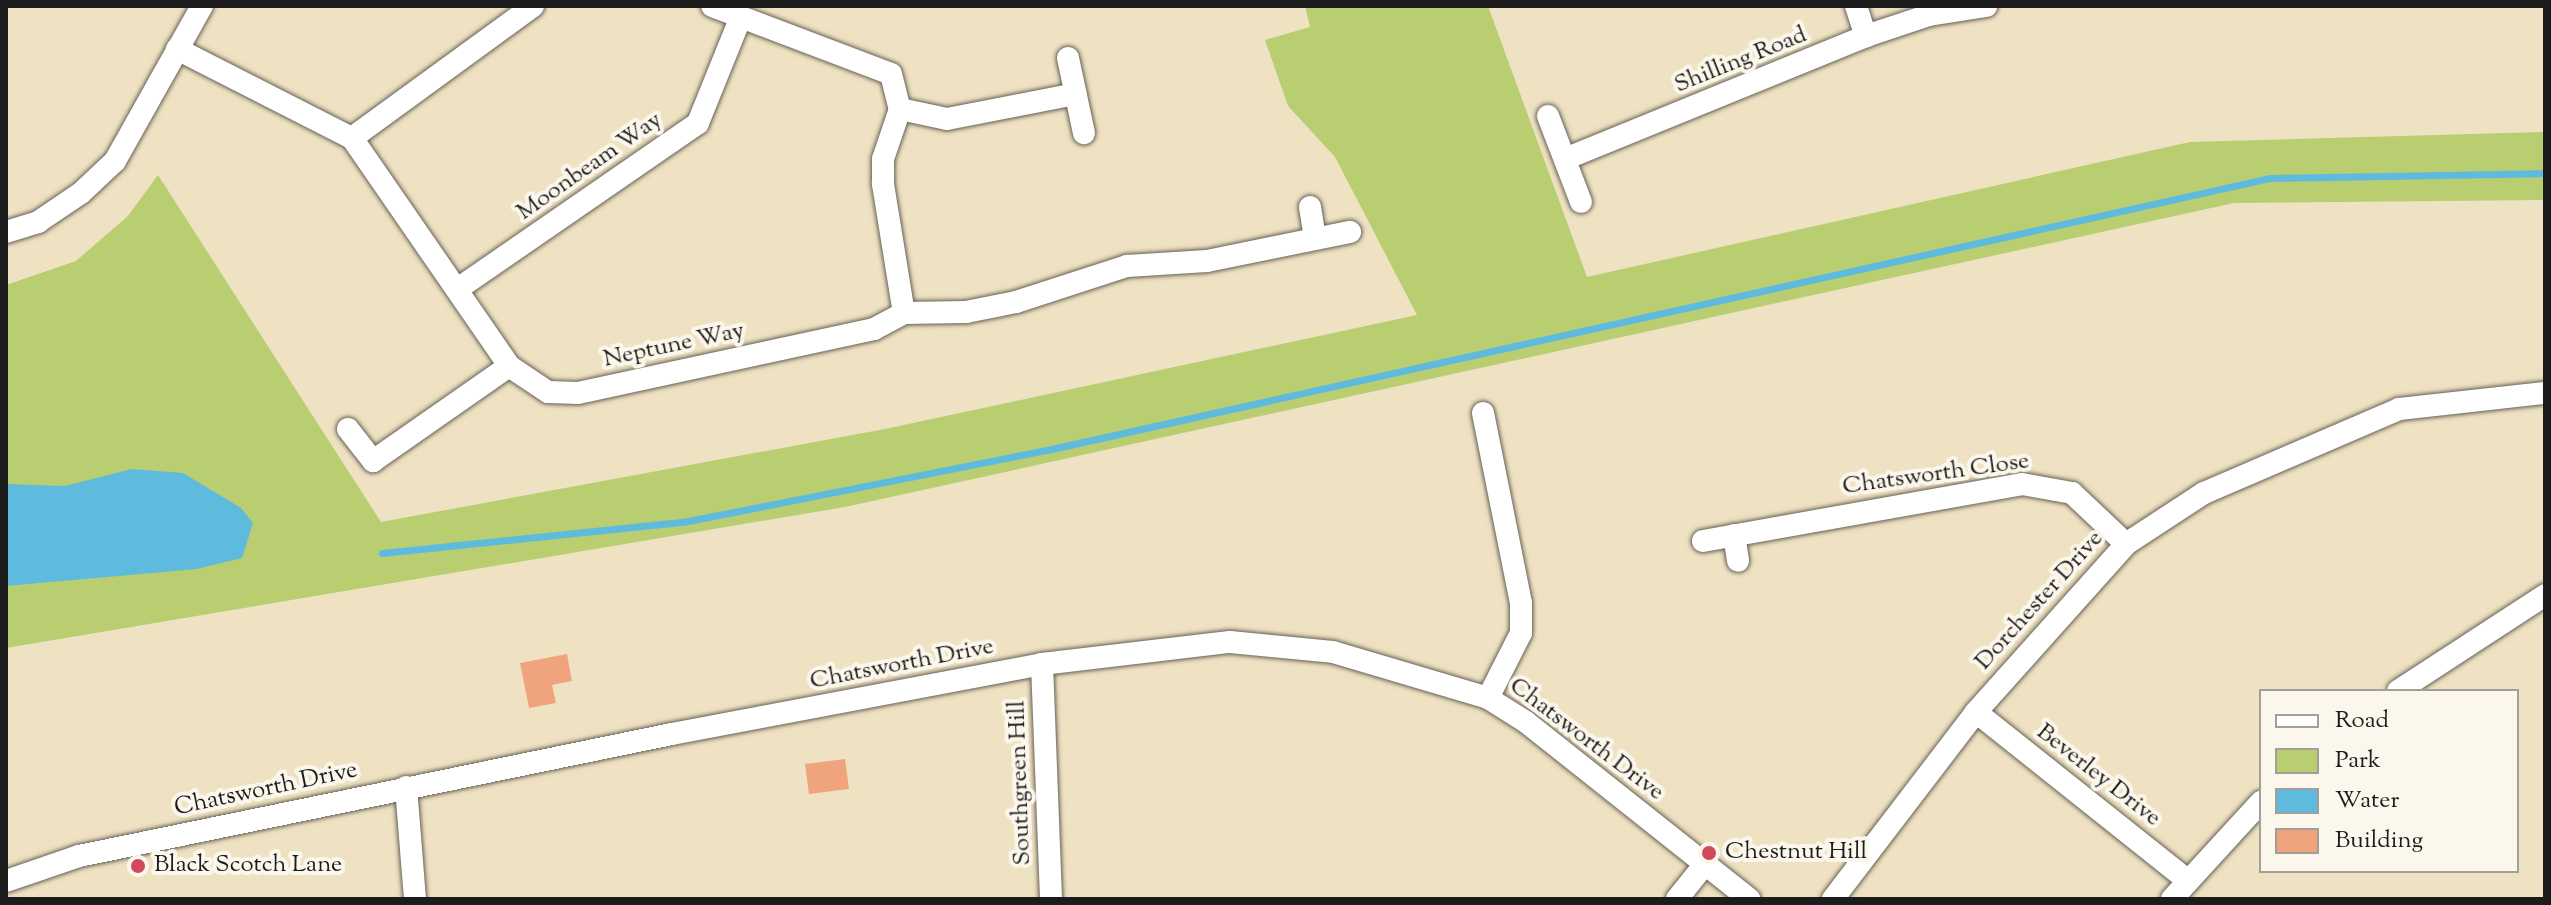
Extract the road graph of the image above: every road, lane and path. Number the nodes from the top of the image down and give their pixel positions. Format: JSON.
{"nodes":[{"id":1,"x":202,"y":6,"type":"edge"},
{"id":2,"x":533,"y":6,"type":"edge"},
{"id":3,"x":712,"y":6,"type":"edge"},
{"id":4,"x":1856,"y":6,"type":"edge"},
{"id":5,"x":1986,"y":6,"type":"edge"},
{"id":6,"x":740,"y":19,"type":"junction"},
{"id":7,"x":1866,"y":36,"type":"junction"},
{"id":8,"x":177,"y":49,"type":"junction"},
{"id":9,"x":1068,"y":58,"type":"dead end"},
{"id":10,"x":1076,"y":94,"type":"junction"},
{"id":11,"x":900,"y":109,"type":"junction"},
{"id":12,"x":1548,"y":116,"type":"dead end"},
{"id":13,"x":1084,"y":133,"type":"dead end"},
{"id":14,"x":352,"y":138,"type":"junction"},
{"id":15,"x":1565,"y":159,"type":"junction"},
{"id":16,"x":1581,"y":202,"type":"dead end"},
{"id":17,"x":1310,"y":207,"type":"dead end"},
{"id":18,"x":6,"y":232,"type":"edge"},
{"id":19,"x":1350,"y":232,"type":"dead end"},
{"id":20,"x":1315,"y":238,"type":"junction"},
{"id":21,"x":459,"y":288,"type":"junction"},
{"id":22,"x":904,"y":313,"type":"junction"},
{"id":23,"x":509,"y":366,"type":"junction"},
{"id":24,"x":2545,"y":393,"type":"edge"},
{"id":25,"x":1483,"y":413,"type":"dead end"},
{"id":26,"x":348,"y":429,"type":"dead end"},
{"id":27,"x":1734,"y":535,"type":"junction"},
{"id":28,"x":1703,"y":541,"type":"dead end"},
{"id":29,"x":2126,"y":544,"type":"junction"},
{"id":30,"x":1738,"y":561,"type":"dead end"},
{"id":31,"x":2545,"y":595,"type":"edge"},
{"id":32,"x":1042,"y":664,"type":"junction"},
{"id":33,"x":2401,"y":689,"type":"edge"},
{"id":34,"x":1488,"y":698,"type":"junction"},
{"id":35,"x":1976,"y":712,"type":"junction"},
{"id":36,"x":406,"y":787,"type":"junction"},
{"id":37,"x":2259,"y":804,"type":"edge"},
{"id":38,"x":1705,"y":864,"type":"junction"},
{"id":39,"x":2187,"y":880,"type":"junction"},
{"id":40,"x":6,"y":881,"type":"edge"},
{"id":41,"x":415,"y":899,"type":"edge"},
{"id":42,"x":1051,"y":899,"type":"edge"},
{"id":43,"x":1677,"y":899,"type":"edge"},
{"id":44,"x":1749,"y":899,"type":"edge"},
{"id":45,"x":1833,"y":899,"type":"edge"},
{"id":46,"x":2172,"y":899,"type":"edge"}],
"edges":[{"from":1,"to":8,"type":"street"},
{"from":2,"to":14,"type":"street"},
{"from":3,"to":6,"type":"street"},
{"from":4,"to":7,"type":"street"},
{"from":5,"to":7,"type":"street","name":"Shilling Road"},
{"from":6,"to":11,"type":"street"},
{"from":6,"to":21,"type":"street","name":"Moonbeam Way"},
{"from":7,"to":15,"type":"street","name":"Shilling Road"},
{"from":8,"to":14,"type":"street","name":"Neptune Way"},
{"from":8,"to":18,"type":"street"},
{"from":9,"to":10,"type":"street"},
{"from":10,"to":11,"type":"street"},
{"from":10,"to":13,"type":"street"},
{"from":11,"to":22,"type":"street"},
{"from":12,"to":15,"type":"street"},
{"from":14,"to":21,"type":"street","name":"Neptune Way"},
{"from":15,"to":16,"type":"street"},
{"from":17,"to":20,"type":"street"},
{"from":19,"to":20,"type":"street","name":"Neptune Way"},
{"from":20,"to":22,"type":"street","name":"Neptune Way"},
{"from":21,"to":23,"type":"street","name":"Neptune Way"},
{"from":22,"to":23,"type":"street","name":"Neptune Way"},
{"from":23,"to":26,"type":"street"},
{"from":24,"to":29,"type":"street","name":"Dorchester Drive"},
{"from":25,"to":34,"type":"street"},
{"from":27,"to":28,"type":"street","name":"Chatsworth Close"},
{"from":27,"to":29,"type":"street","name":"Chatsworth Close"},
{"from":27,"to":30,"type":"street"},
{"from":29,"to":35,"type":"street","name":"Dorchester Drive"},
{"from":31,"to":33,"type":"street"},
{"from":32,"to":34,"type":"street","name":"Chatsworth Drive"},
{"from":32,"to":36,"type":"street","name":"Chatsworth Drive"},
{"from":32,"to":42,"type":"street","name":"Southgreen Hill"},
{"from":34,"to":38,"type":"street","name":"Chatsworth Drive"},
{"from":35,"to":39,"type":"street","name":"Beverley Drive"},
{"from":35,"to":45,"type":"street","name":"Dorchester Drive"},
{"from":36,"to":40,"type":"street","name":"Chatsworth Drive"},
{"from":36,"to":41,"type":"street"},
{"from":37,"to":39,"type":"street"},
{"from":38,"to":43,"type":"street"},
{"from":38,"to":44,"type":"street","name":"Chatsworth Drive"},
{"from":39,"to":46,"type":"street"}]}
